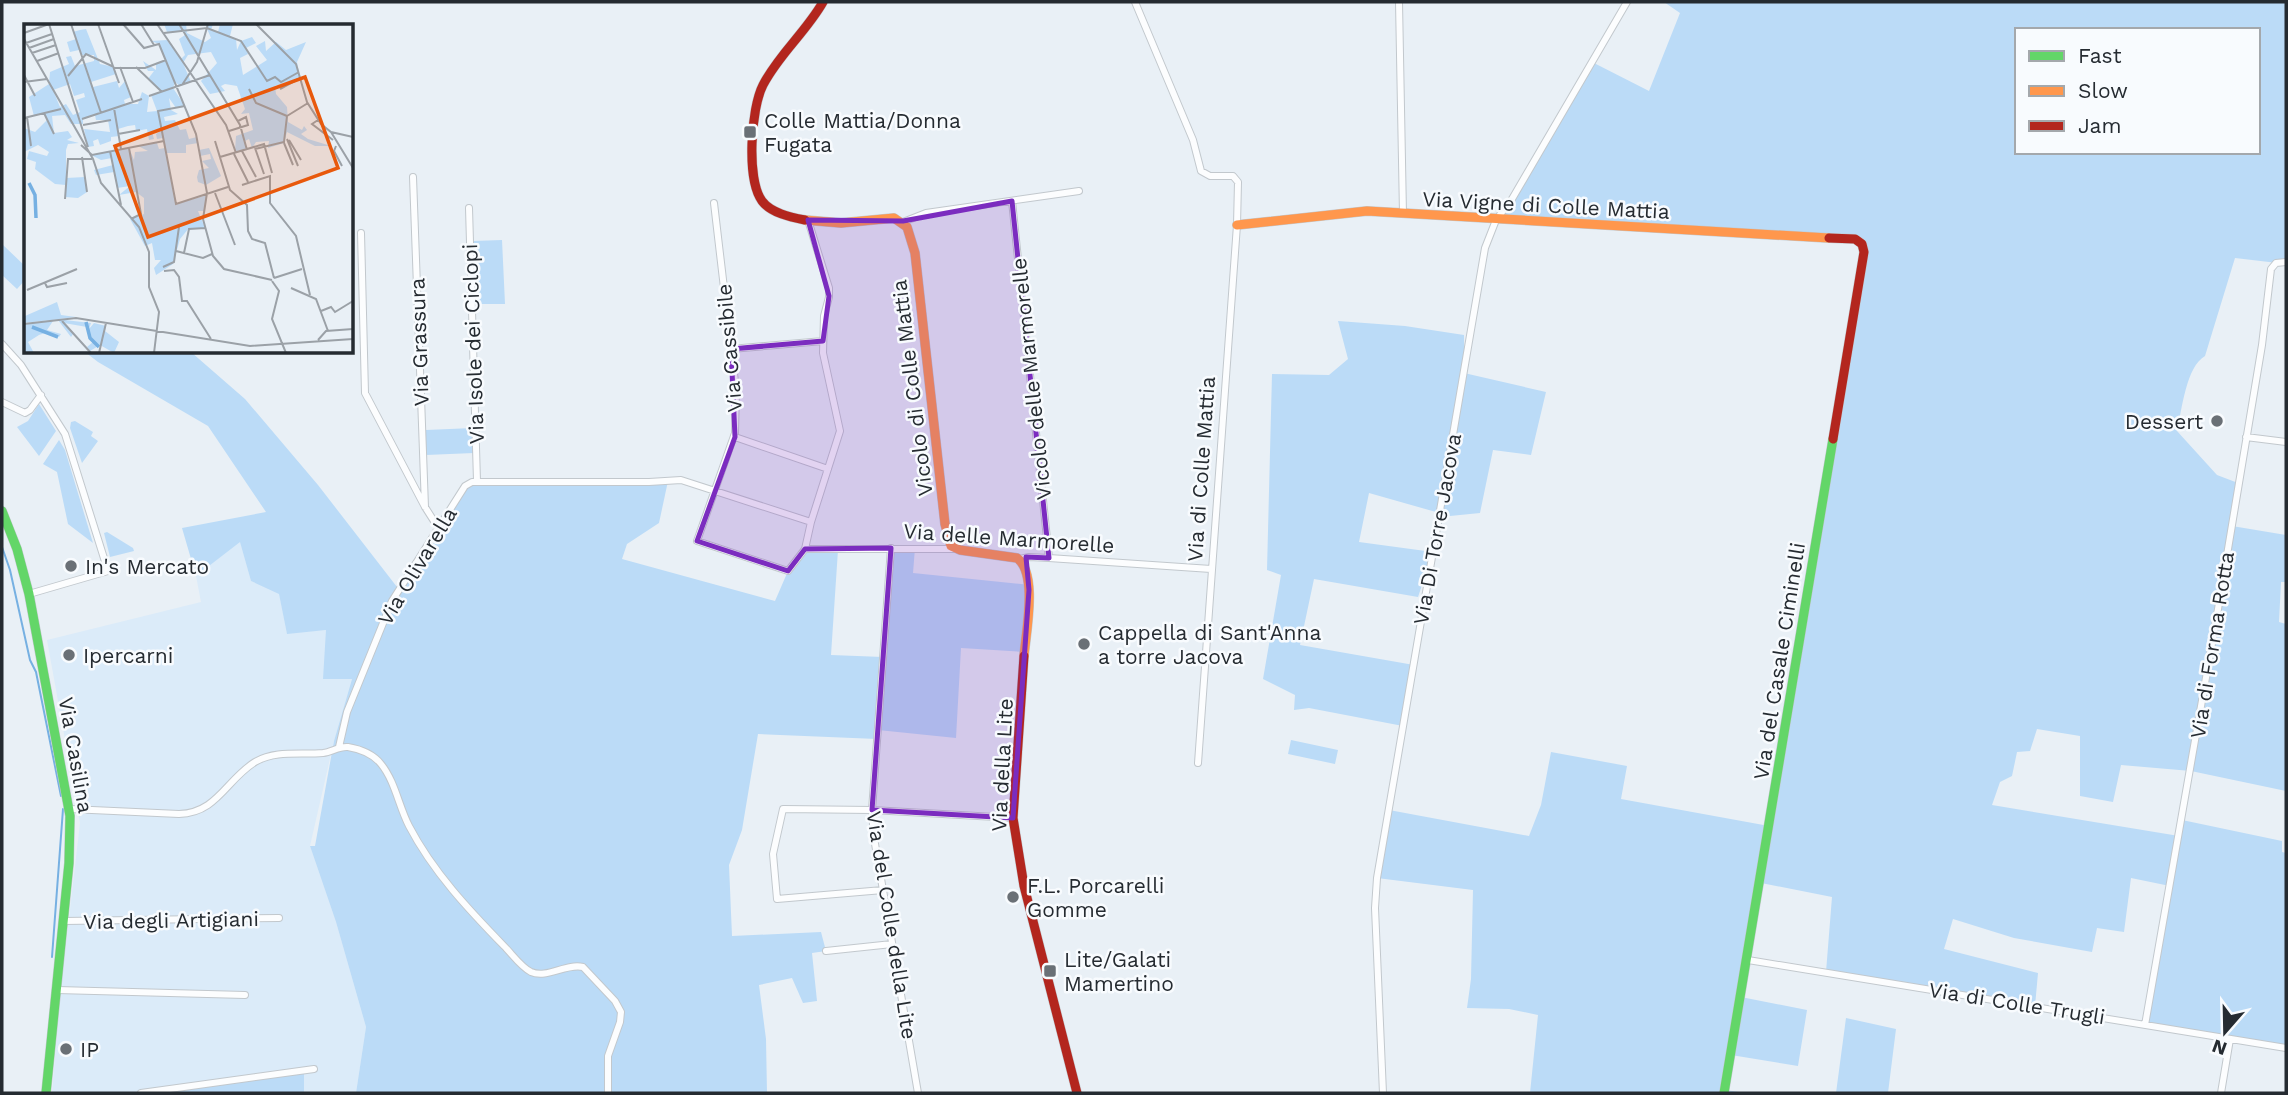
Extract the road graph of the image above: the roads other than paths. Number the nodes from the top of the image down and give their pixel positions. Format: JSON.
{"nodes":[{"id":1,"x":822,"y":2,"type":"edge"},
{"id":2,"x":1135,"y":2,"type":"edge"},
{"id":3,"x":1398,"y":2,"type":"edge"},
{"id":4,"x":1627,"y":2,"type":"edge"},
{"id":5,"x":413,"y":177,"type":"dead end"},
{"id":6,"x":1079,"y":191,"type":"dead end"},
{"id":7,"x":1012,"y":201,"type":"junction"},
{"id":8,"x":714,"y":203,"type":"dead end"},
{"id":9,"x":469,"y":208,"type":"dead end"},
{"id":10,"x":1403,"y":214,"type":"junction"},
{"id":11,"x":808,"y":220,"type":"junction"},
{"id":12,"x":1496,"y":220,"type":"junction"},
{"id":13,"x":903,"y":222,"type":"junction"},
{"id":14,"x":1237,"y":225,"type":"junction"},
{"id":15,"x":361,"y":233,"type":"dead end"},
{"id":16,"x":1855,"y":239,"type":"joint"},
{"id":17,"x":2286,"y":262,"type":"edge"},
{"id":18,"x":824,"y":341,"type":"junction"},
{"id":19,"x":2,"y":344,"type":"edge"},
{"id":20,"x":731,"y":349,"type":"junction"},
{"id":21,"x":41,"y":394,"type":"junction"},
{"id":22,"x":2,"y":402,"type":"edge"},
{"id":23,"x":735,"y":437,"type":"junction"},
{"id":24,"x":2246,"y":437,"type":"junction"},
{"id":25,"x":2286,"y":442,"type":"edge"},
{"id":26,"x":828,"y":469,"type":"junction"},
{"id":27,"x":477,"y":481,"type":"junction"},
{"id":28,"x":714,"y":490,"type":"junction"},
{"id":29,"x":425,"y":506,"type":"junction"},
{"id":30,"x":2,"y":511,"type":"edge"},
{"id":31,"x":811,"y":522,"type":"junction"},
{"id":32,"x":439,"y":528,"type":"junction"},
{"id":33,"x":891,"y":548,"type":"junction"},
{"id":34,"x":955,"y":549,"type":"junction"},
{"id":35,"x":805,"y":550,"type":"junction"},
{"id":36,"x":1049,"y":558,"type":"junction"},
{"id":37,"x":1020,"y":559,"type":"junction"},
{"id":38,"x":1211,"y":569,"type":"junction"},
{"id":39,"x":29,"y":594,"type":"junction"},
{"id":40,"x":339,"y":747,"type":"junction"},
{"id":41,"x":1198,"y":763,"type":"dead end"},
{"id":42,"x":70,"y":809,"type":"junction"},
{"id":43,"x":872,"y":810,"type":"junction"},
{"id":44,"x":1013,"y":818,"type":"junction"},
{"id":45,"x":883,"y":890,"type":"junction"},
{"id":46,"x":279,"y":918,"type":"dead end"},
{"id":47,"x":64,"y":921,"type":"junction"},
{"id":48,"x":892,"y":944,"type":"junction"},
{"id":49,"x":826,"y":951,"type":"dead end"},
{"id":50,"x":1748,"y":960,"type":"junction"},
{"id":51,"x":57,"y":990,"type":"junction"},
{"id":52,"x":245,"y":995,"type":"dead end"},
{"id":53,"x":2145,"y":1025,"type":"junction"},
{"id":54,"x":2230,"y":1039,"type":"junction"},
{"id":55,"x":2286,"y":1048,"type":"edge"},
{"id":56,"x":314,"y":1069,"type":"dead end"},
{"id":57,"x":46,"y":1093,"type":"edge"},
{"id":58,"x":141,"y":1093,"type":"edge"},
{"id":59,"x":608,"y":1093,"type":"edge"},
{"id":60,"x":918,"y":1093,"type":"edge"},
{"id":61,"x":1077,"y":1093,"type":"edge"},
{"id":62,"x":1383,"y":1093,"type":"edge"},
{"id":63,"x":1724,"y":1093,"type":"edge"},
{"id":64,"x":2221,"y":1093,"type":"edge"}],
"edges":[{"from":1,"to":11,"type":"street"},
{"from":2,"to":14,"type":"street","name":"Via di Colle Mattia"},
{"from":3,"to":10,"type":"street"},
{"from":4,"to":12,"type":"street","name":"Via Di Torre Jacova"},
{"from":5,"to":29,"type":"street","name":"Via Grassura"},
{"from":6,"to":7,"type":"street"},
{"from":7,"to":13,"type":"street"},
{"from":7,"to":36,"type":"street","name":"Vicolo delle Marmorelle"},
{"from":8,"to":20,"type":"street","name":"Via Cassibile"},
{"from":9,"to":27,"type":"street","name":"Via Isole dei Ciclopi"},
{"from":10,"to":12,"type":"street","name":"Via Vigne di Colle Mattia"},
{"from":10,"to":14,"type":"street","name":"Via Vigne di Colle Mattia"},
{"from":11,"to":13,"type":"street"},
{"from":11,"to":18,"type":"street"},
{"from":12,"to":16,"type":"street","name":"Via Vigne di Colle Mattia"},
{"from":12,"to":62,"type":"street","name":"Via Di Torre Jacova"},
{"from":13,"to":34,"type":"street","name":"Vicolo di Colle Mattia"},
{"from":14,"to":38,"type":"street","name":"Via di Colle Mattia"},
{"from":15,"to":29,"type":"street"},
{"from":16,"to":50,"type":"street","name":"Via del Casale Ciminelli"},
{"from":17,"to":24,"type":"street","name":"Via di Forma Rotta"},
{"from":18,"to":20,"type":"street"},
{"from":18,"to":26,"type":"street"},
{"from":19,"to":21,"type":"street"},
{"from":20,"to":23,"type":"street","name":"Via Cassibile"},
{"from":21,"to":22,"type":"street"},
{"from":21,"to":39,"type":"street"},
{"from":23,"to":26,"type":"street"},
{"from":23,"to":28,"type":"street","name":"Via Cassibile"},
{"from":24,"to":25,"type":"street"},
{"from":24,"to":53,"type":"street","name":"Via di Forma Rotta"},
{"from":26,"to":31,"type":"street"},
{"from":27,"to":28,"type":"street"},
{"from":27,"to":32,"type":"street","name":"Via Olivarella"},
{"from":28,"to":31,"type":"street"},
{"from":28,"to":35,"type":"street","name":"Via Cassibile"},
{"from":29,"to":32,"type":"street"},
{"from":30,"to":39,"type":"street","name":"Via Casilina"},
{"from":31,"to":35,"type":"street"},
{"from":32,"to":40,"type":"street","name":"Via Olivarella"},
{"from":33,"to":34,"type":"street","name":"Via delle Marmorelle"},
{"from":33,"to":35,"type":"street","name":"Via delle Marmorelle"},
{"from":33,"to":43,"type":"street","name":"Via del Colle della Lite"},
{"from":34,"to":37,"type":"street","name":"Via delle Marmorelle"},
{"from":36,"to":37,"type":"street","name":"Via delle Marmorelle"},
{"from":36,"to":38,"type":"street","name":"Via delle Marmorelle"},
{"from":37,"to":44,"type":"street","name":"Via della Lite"},
{"from":38,"to":41,"type":"street","name":"Via di Colle Mattia"},
{"from":39,"to":42,"type":"street","name":"Via Casilina"},
{"from":40,"to":42,"type":"street"},
{"from":40,"to":59,"type":"street"},
{"from":42,"to":47,"type":"street","name":"Via Casilina"},
{"from":43,"to":44,"type":"street"},
{"from":43,"to":45,"type":"street","name":"Via del Colle della Lite"},
{"from":43,"to":45,"type":"street"},
{"from":44,"to":61,"type":"street","name":"Via della Lite"},
{"from":45,"to":48,"type":"street","name":"Via del Colle della Lite"},
{"from":46,"to":47,"type":"street","name":"Via degli Artigiani"},
{"from":47,"to":51,"type":"street","name":"Via Casilina"},
{"from":48,"to":49,"type":"street"},
{"from":48,"to":60,"type":"street","name":"Via del Colle della Lite"},
{"from":50,"to":53,"type":"street","name":"Via di Colle Trugli"},
{"from":50,"to":63,"type":"street","name":"Via del Casale Ciminelli"},
{"from":51,"to":52,"type":"street"},
{"from":51,"to":57,"type":"street","name":"Via Casilina"},
{"from":53,"to":54,"type":"street","name":"Via di Colle Trugli"},
{"from":54,"to":55,"type":"street","name":"Via di Colle Trugli"},
{"from":54,"to":64,"type":"street"},
{"from":56,"to":58,"type":"street"}]}
